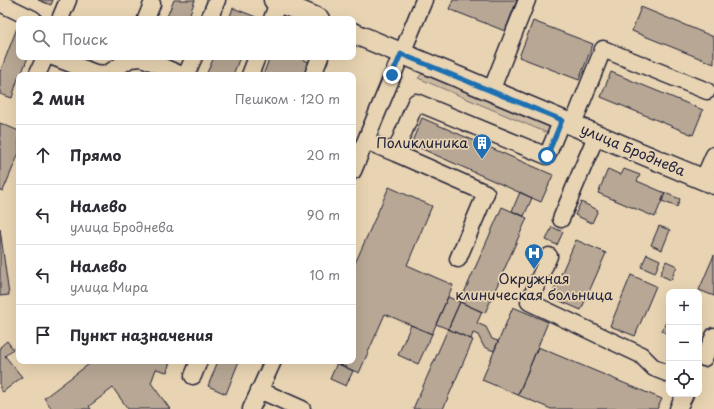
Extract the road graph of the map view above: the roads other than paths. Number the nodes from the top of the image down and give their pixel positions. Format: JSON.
{"nodes":[{"id":1,"x":68,"y":0,"type":"edge"},
{"id":2,"x":217,"y":0,"type":"edge"},
{"id":3,"x":424,"y":0,"type":"edge"},
{"id":4,"x":527,"y":0,"type":"edge"},
{"id":5,"x":0,"y":3,"type":"edge"},
{"id":6,"x":152,"y":4,"type":"dead end"},
{"id":7,"x":275,"y":7,"type":"edge"},
{"id":8,"x":27,"y":16,"type":"edge"},
{"id":9,"x":61,"y":16,"type":"edge"},
{"id":10,"x":147,"y":16,"type":"edge"},
{"id":11,"x":210,"y":16,"type":"edge"},
{"id":12,"x":308,"y":16,"type":"edge"},
{"id":13,"x":356,"y":34,"type":"edge"},
{"id":14,"x":401,"y":54,"type":"junction"},
{"id":15,"x":44,"y":60,"type":"edge"},
{"id":16,"x":61,"y":60,"type":"edge"},
{"id":17,"x":127,"y":60,"type":"edge"},
{"id":18,"x":129,"y":60,"type":"edge"},
{"id":19,"x":147,"y":60,"type":"edge"},
{"id":20,"x":193,"y":60,"type":"edge"},
{"id":21,"x":256,"y":60,"type":"edge"},
{"id":22,"x":319,"y":60,"type":"edge"},
{"id":23,"x":38,"y":72,"type":"edge"},
{"id":24,"x":92,"y":72,"type":"edge"},
{"id":25,"x":110,"y":72,"type":"edge"},
{"id":26,"x":124,"y":72,"type":"edge"},
{"id":27,"x":175,"y":72,"type":"edge"},
{"id":28,"x":187,"y":72,"type":"edge"},
{"id":29,"x":251,"y":72,"type":"edge"},
{"id":30,"x":314,"y":72,"type":"edge"},
{"id":31,"x":491,"y":91,"type":"junction"},
{"id":32,"x":707,"y":91,"type":"dead end"},
{"id":33,"x":568,"y":122,"type":"junction"},
{"id":34,"x":597,"y":134,"type":"junction"},
{"id":35,"x":366,"y":141,"type":"junction"},
{"id":36,"x":394,"y":153,"type":"junction"},
{"id":37,"x":714,"y":154,"type":"edge"},
{"id":38,"x":356,"y":155,"type":"edge"},
{"id":39,"x":708,"y":182,"type":"edge"},
{"id":40,"x":561,"y":219,"type":"dead end"},
{"id":41,"x":549,"y":256,"type":"dead end"},
{"id":42,"x":458,"y":259,"type":"dead end"},
{"id":43,"x":714,"y":336,"type":"edge"},
{"id":44,"x":704,"y":358,"type":"dead end"},
{"id":45,"x":198,"y":364,"type":"edge"},
{"id":46,"x":272,"y":364,"type":"edge"},
{"id":47,"x":666,"y":373,"type":"edge"},
{"id":48,"x":193,"y":376,"type":"dead end"},
{"id":49,"x":259,"y":390,"type":"junction"},
{"id":50,"x":684,"y":397,"type":"edge"},
{"id":51,"x":300,"y":408,"type":"edge"},
{"id":52,"x":251,"y":409,"type":"edge"},
{"id":53,"x":678,"y":409,"type":"edge"}],
"edges":[{"from":1,"to":9,"type":"street"},
{"from":2,"to":11,"type":"street"},
{"from":3,"to":14,"type":"street"},
{"from":4,"to":31,"type":"street"},
{"from":5,"to":8,"type":"street"},
{"from":6,"to":10,"type":"street"},
{"from":7,"to":12,"type":"main road"},
{"from":13,"to":14,"type":"main road","name":"улица Броднева"},
{"from":14,"to":31,"type":"main road","name":"улица Броднева"},
{"from":14,"to":35,"type":"street"},
{"from":15,"to":23,"type":"street"},
{"from":16,"to":24,"type":"street"},
{"from":17,"to":25,"type":"street"},
{"from":18,"to":26,"type":"street"},
{"from":19,"to":27,"type":"street"},
{"from":20,"to":28,"type":"street"},
{"from":21,"to":29,"type":"street"},
{"from":22,"to":30,"type":"street"},
{"from":31,"to":33,"type":"main road","name":"улица Броднева"},
{"from":32,"to":33,"type":"street"},
{"from":33,"to":34,"type":"main road","name":"улица Броднева"},
{"from":33,"to":36,"type":"street"},
{"from":34,"to":39,"type":"main road","name":"улица Броднева"},
{"from":34,"to":40,"type":"street"},
{"from":35,"to":36,"type":"street"},
{"from":35,"to":38,"type":"street"},
{"from":36,"to":42,"type":"street"},
{"from":37,"to":39,"type":"street"},
{"from":41,"to":47,"type":"street"},
{"from":43,"to":44,"type":"street"},
{"from":45,"to":48,"type":"street"},
{"from":46,"to":49,"type":"street"},
{"from":49,"to":51,"type":"street"},
{"from":49,"to":52,"type":"street"},
{"from":50,"to":53,"type":"street"}]}
